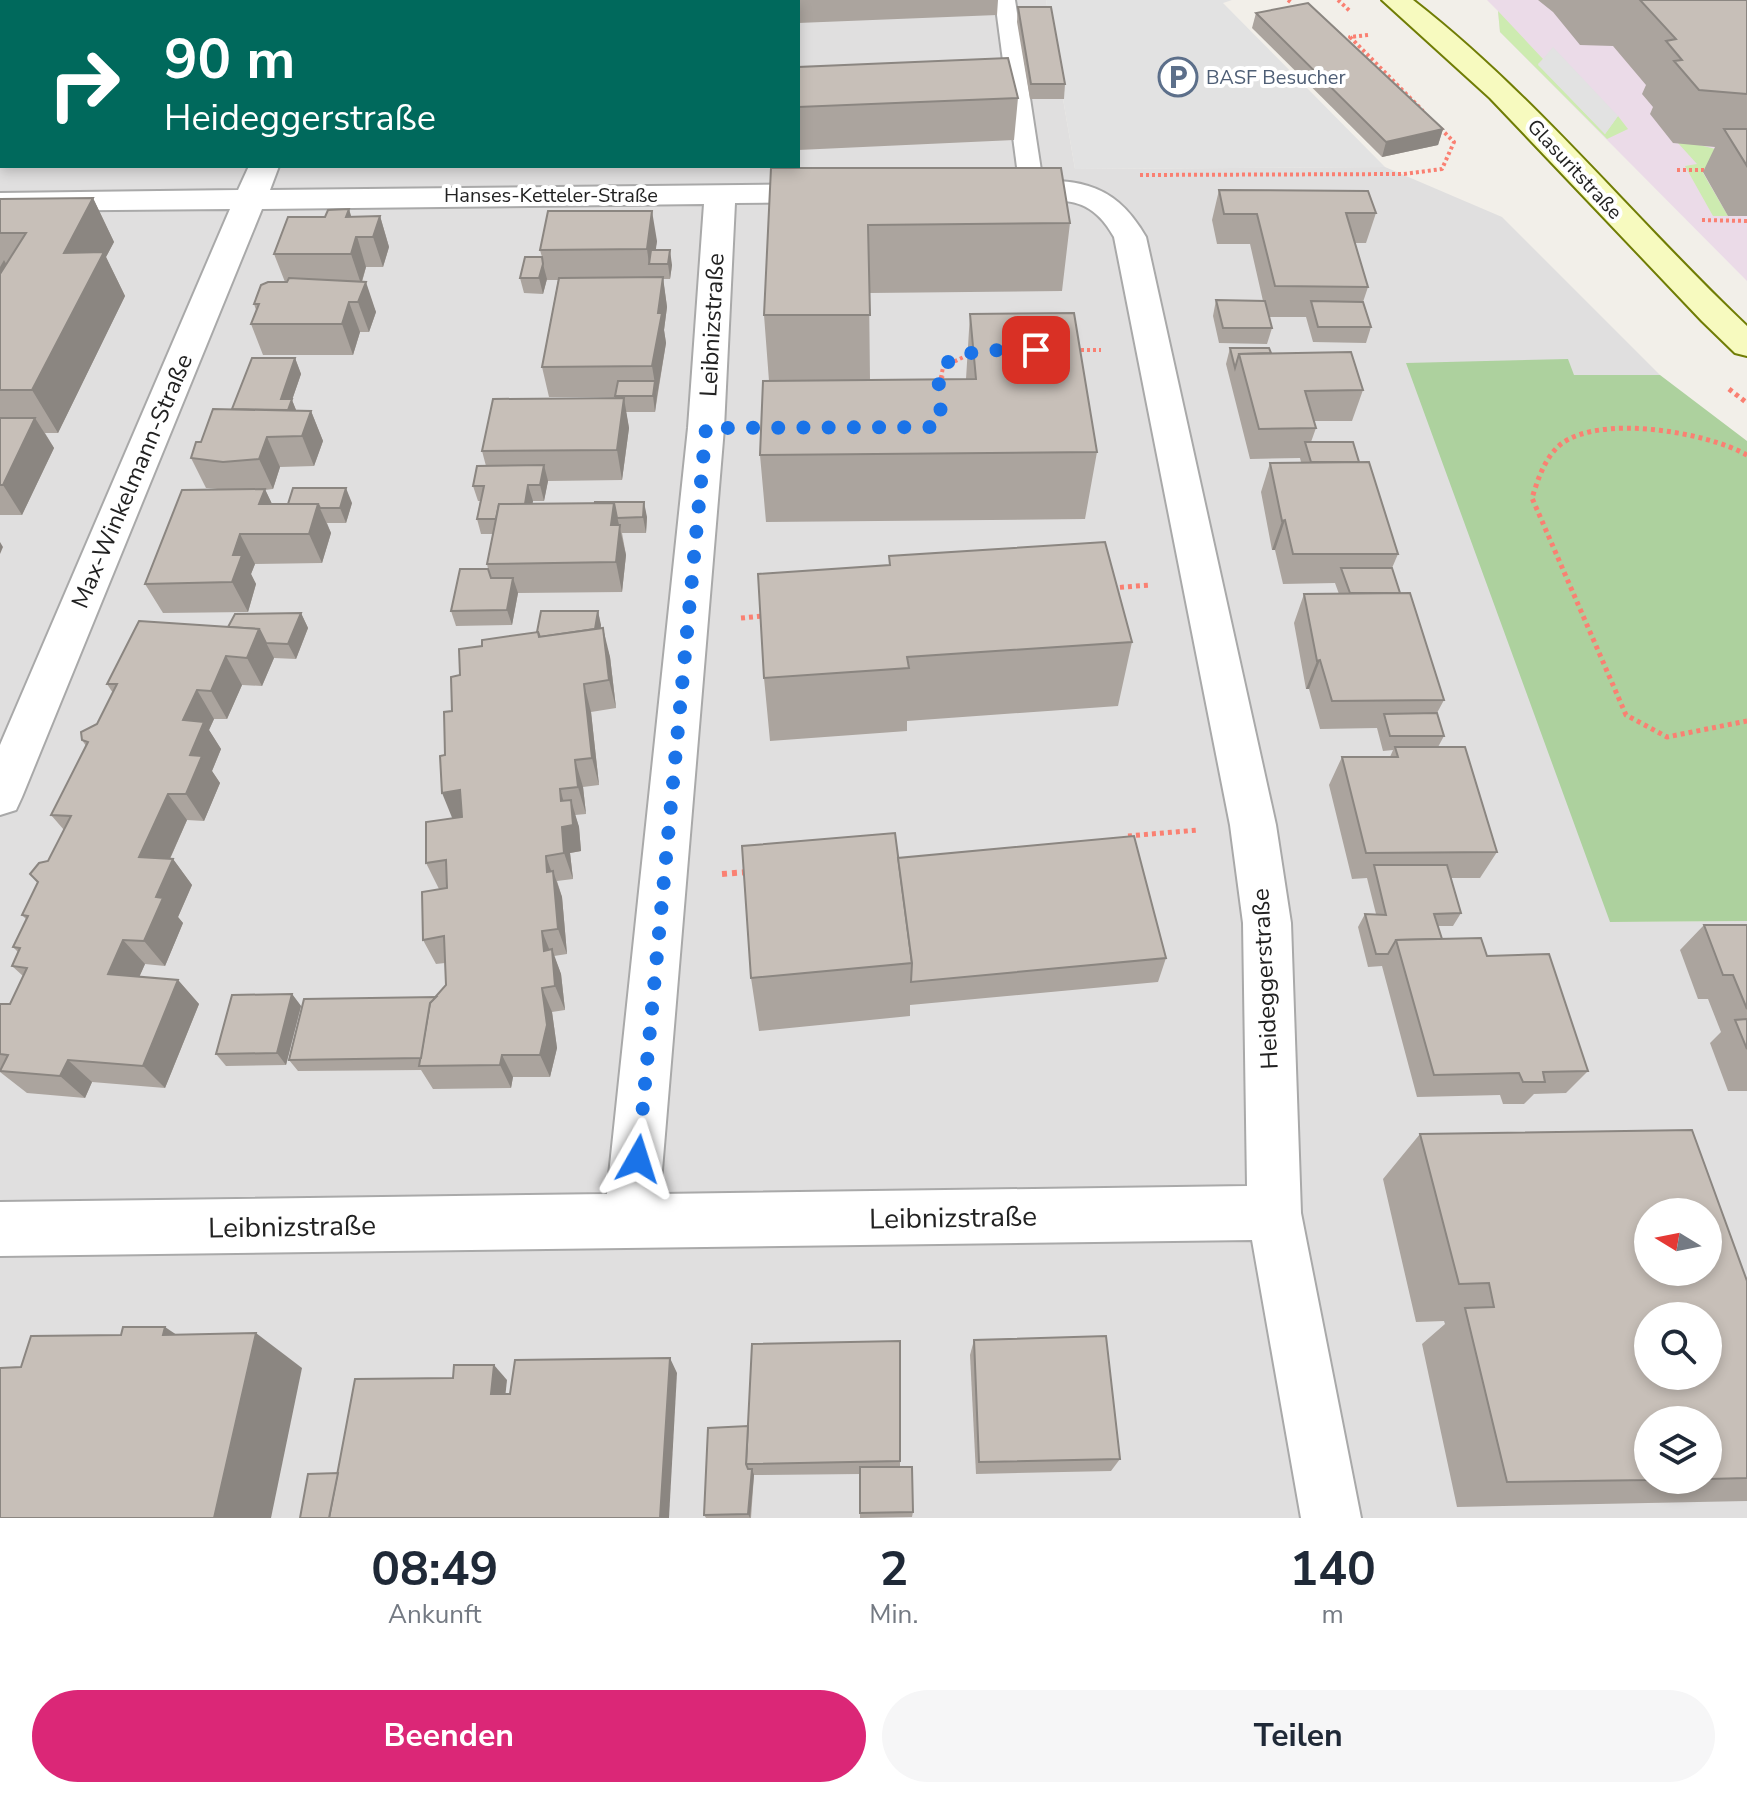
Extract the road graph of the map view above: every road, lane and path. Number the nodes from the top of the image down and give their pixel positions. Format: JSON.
{"nodes":[{"id":1,"x":1005,"y":0,"type":"edge"},
{"id":2,"x":1396,"y":0,"type":"edge"},
{"id":3,"x":1375,"y":34,"type":"dead end"},
{"id":4,"x":1677,"y":170,"type":"dead end"},
{"id":5,"x":1719,"y":170,"type":"dead end"},
{"id":6,"x":257,"y":182,"type":"edge"},
{"id":7,"x":1118,"y":187,"type":"junction"},
{"id":8,"x":1032,"y":190,"type":"junction"},
{"id":9,"x":969,"y":191,"type":"edge"},
{"id":10,"x":860,"y":192,"type":"edge"},
{"id":11,"x":720,"y":194,"type":"junction"},
{"id":12,"x":0,"y":202,"type":"edge"},
{"id":13,"x":1702,"y":220,"type":"dead end"},
{"id":14,"x":1747,"y":221,"type":"edge"},
{"id":15,"x":1747,"y":345,"type":"edge"},
{"id":16,"x":1065,"y":350,"type":"edge"},
{"id":17,"x":1154,"y":350,"type":"junction"},
{"id":18,"x":977,"y":351,"type":"edge"},
{"id":19,"x":940,"y":390,"type":"edge"},
{"id":20,"x":1747,"y":455,"type":"edge"},
{"id":21,"x":1202,"y":581,"type":"junction"},
{"id":22,"x":1109,"y":589,"type":"edge"},
{"id":23,"x":766,"y":616,"type":"edge"},
{"id":24,"x":689,"y":622,"type":"junction"},
{"id":25,"x":1747,"y":721,"type":"edge"},
{"id":26,"x":0,"y":797,"type":"edge"},
{"id":27,"x":1253,"y":825,"type":"junction"},
{"id":28,"x":1126,"y":837,"type":"edge"},
{"id":29,"x":760,"y":871,"type":"edge"},
{"id":30,"x":665,"y":880,"type":"junction"},
{"id":31,"x":1274,"y":1213,"type":"junction"},
{"id":32,"x":631,"y":1221,"type":"junction"},
{"id":33,"x":0,"y":1229,"type":"edge"},
{"id":34,"x":1331,"y":1518,"type":"edge"}],
"edges":[{"from":1,"to":8,"type":"lane"},
{"from":2,"to":15,"type":"main road","name":"Glasuritstraße"},
{"from":3,"to":7,"type":"path"},
{"from":4,"to":5,"type":"path"},
{"from":6,"to":11,"type":"street","name":"Hanses-Ketteler-Straße"},
{"from":6,"to":12,"type":"street","name":"Hanses-Ketteler-Straße"},
{"from":6,"to":26,"type":"street","name":"Max-Winkelmann-Straße"},
{"from":7,"to":8,"type":"street"},
{"from":7,"to":17,"type":"street","name":"Heideggerstraße"},
{"from":8,"to":9,"type":"street"},
{"from":10,"to":11,"type":"street","name":"Hanses-Ketteler-Straße"},
{"from":11,"to":24,"type":"street","name":"Leibnizstraße"},
{"from":13,"to":14,"type":"path"},
{"from":16,"to":17,"type":"path"},
{"from":17,"to":21,"type":"street","name":"Heideggerstraße"},
{"from":18,"to":19,"type":"path"},
{"from":20,"to":25,"type":"path"},
{"from":21,"to":22,"type":"path"},
{"from":21,"to":27,"type":"street","name":"Heideggerstraße"},
{"from":23,"to":24,"type":"path"},
{"from":24,"to":30,"type":"street","name":"Leibnizstraße"},
{"from":27,"to":28,"type":"path"},
{"from":27,"to":31,"type":"street","name":"Heideggerstraße"},
{"from":29,"to":30,"type":"path"},
{"from":30,"to":32,"type":"street","name":"Leibnizstraße"},
{"from":31,"to":32,"type":"street","name":"Leibnizstraße"},
{"from":31,"to":34,"type":"street","name":"Heideggerstraße"},
{"from":32,"to":33,"type":"street","name":"Leibnizstraße"}]}
